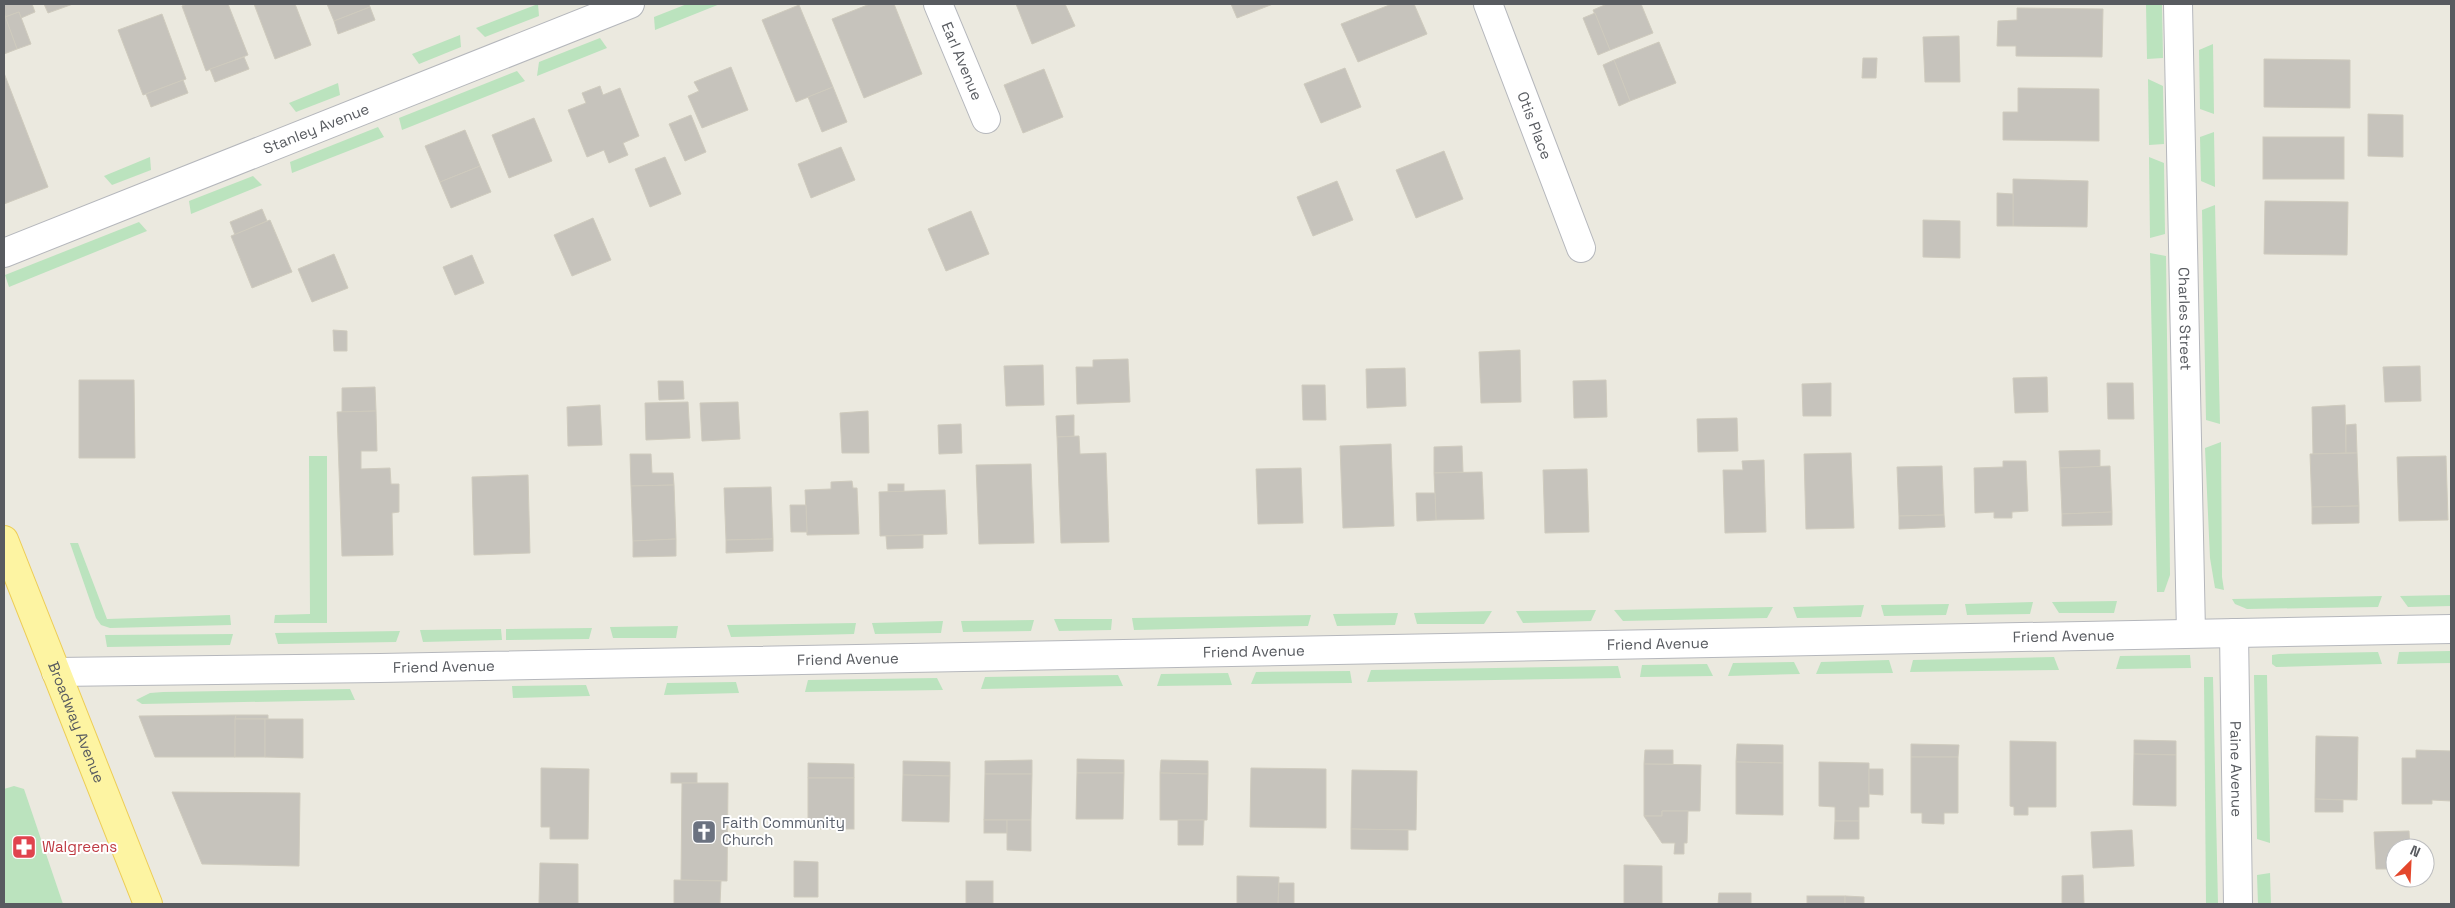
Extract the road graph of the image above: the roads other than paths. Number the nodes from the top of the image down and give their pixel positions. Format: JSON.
{"nodes":[{"id":1,"x":630,"y":4,"type":"edge"},
{"id":2,"x":938,"y":4,"type":"edge"},
{"id":3,"x":1488,"y":4,"type":"edge"},
{"id":4,"x":2178,"y":4,"type":"edge"},
{"id":5,"x":986,"y":119,"type":"dead end"},
{"id":6,"x":1582,"y":248,"type":"dead end"},
{"id":7,"x":4,"y":252,"type":"edge"},
{"id":8,"x":4,"y":540,"type":"edge"},
{"id":9,"x":2451,"y":629,"type":"edge"},
{"id":10,"x":2191,"y":633,"type":"junction"},
{"id":11,"x":2234,"y":633,"type":"junction"},
{"id":12,"x":56,"y":672,"type":"junction"},
{"id":13,"x":148,"y":904,"type":"edge"},
{"id":14,"x":2238,"y":904,"type":"edge"}],
"edges":[{"from":1,"to":7,"type":"street","name":"Stanley Avenue"},
{"from":2,"to":5,"type":"street","name":"Earl Avenue"},
{"from":3,"to":6,"type":"street","name":"Otis Place"},
{"from":4,"to":10,"type":"street","name":"Charles Street"},
{"from":8,"to":12,"type":"main road","name":"Broadway Avenue"},
{"from":9,"to":11,"type":"street","name":"Friend Avenue"},
{"from":10,"to":11,"type":"street","name":"Friend Avenue"},
{"from":10,"to":12,"type":"street","name":"Friend Avenue"},
{"from":11,"to":14,"type":"street","name":"Paine Avenue"},
{"from":12,"to":13,"type":"main road","name":"Broadway Avenue"}]}
